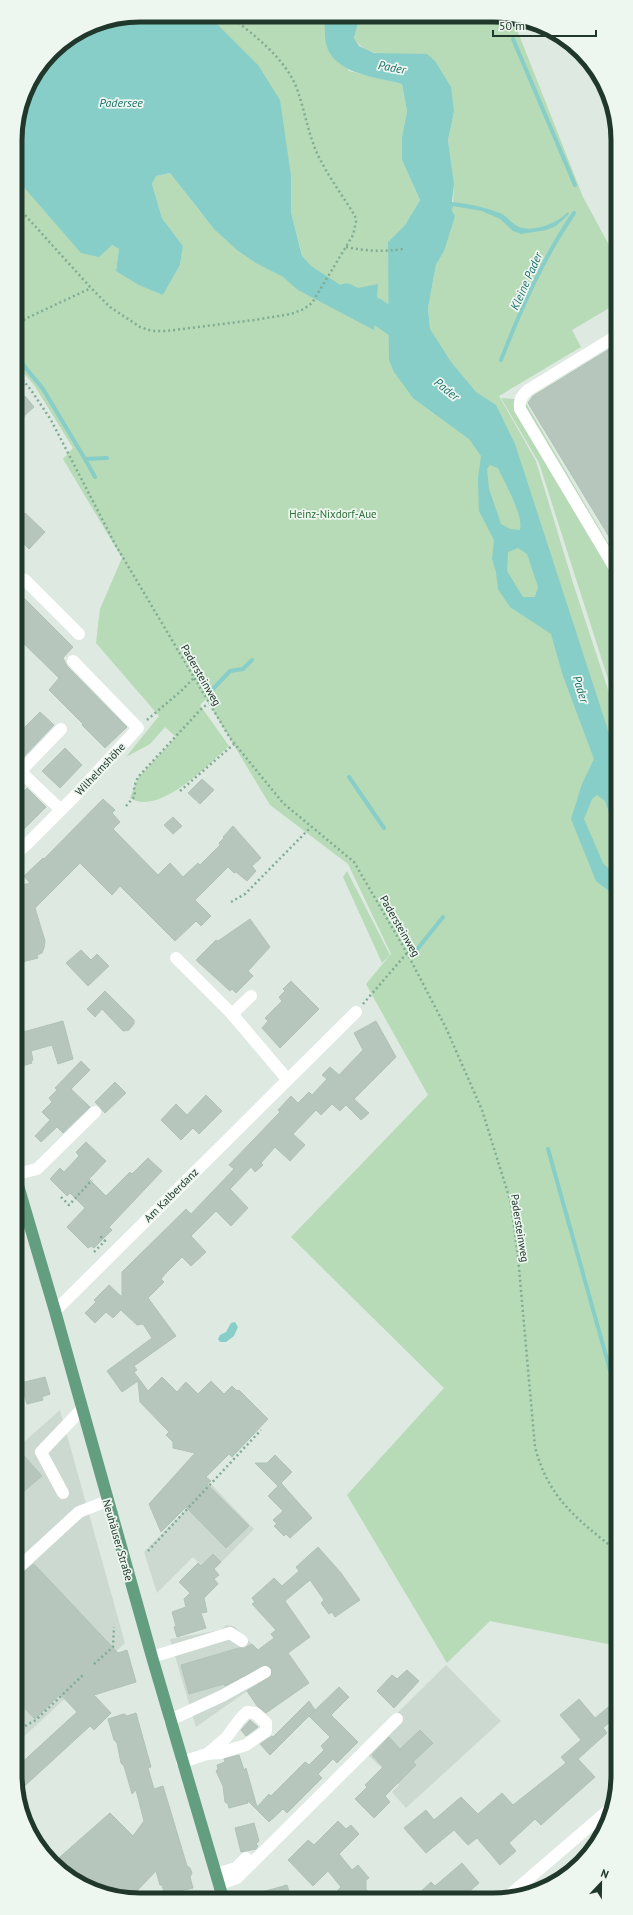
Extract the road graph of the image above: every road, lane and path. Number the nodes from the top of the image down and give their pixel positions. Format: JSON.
{"nodes":[{"id":1,"x":237,"y":22,"type":"edge"},
{"id":2,"x":22,"y":212,"type":"edge"},
{"id":3,"x":346,"y":247,"type":"junction"},
{"id":4,"x":403,"y":249,"type":"dead end"},
{"id":5,"x":91,"y":288,"type":"junction"},
{"id":6,"x":22,"y":316,"type":"edge"},
{"id":7,"x":25,"y":320,"type":"junction"},
{"id":8,"x":22,"y":322,"type":"edge"},
{"id":9,"x":611,"y":339,"type":"edge"},
{"id":10,"x":22,"y":379,"type":"edge"},
{"id":11,"x":611,"y":562,"type":"edge"},
{"id":12,"x":22,"y":579,"type":"edge"},
{"id":13,"x":79,"y":634,"type":"dead end"},
{"id":14,"x":73,"y":661,"type":"dead end"},
{"id":15,"x":194,"y":678,"type":"junction"},
{"id":16,"x":209,"y":704,"type":"junction"},
{"id":17,"x":61,"y":728,"type":"dead end"},
{"id":18,"x":138,"y":728,"type":"junction"},
{"id":19,"x":234,"y":744,"type":"junction"},
{"id":20,"x":22,"y":769,"type":"edge"},
{"id":21,"x":22,"y":776,"type":"edge"},
{"id":22,"x":180,"y":791,"type":"dead end"},
{"id":23,"x":126,"y":806,"type":"dead end"},
{"id":24,"x":61,"y":810,"type":"junction"},
{"id":25,"x":311,"y":827,"type":"junction"},
{"id":26,"x":22,"y":848,"type":"edge"},
{"id":27,"x":231,"y":902,"type":"dead end"},
{"id":28,"x":407,"y":953,"type":"junction"},
{"id":29,"x":176,"y":958,"type":"dead end"},
{"id":30,"x":251,"y":996,"type":"dead end"},
{"id":31,"x":356,"y":1012,"type":"joint"},
{"id":32,"x":232,"y":1014,"type":"junction"},
{"id":33,"x":287,"y":1079,"type":"junction"},
{"id":34,"x":95,"y":1112,"type":"dead end"},
{"id":35,"x":22,"y":1173,"type":"edge"},
{"id":36,"x":92,"y":1180,"type":"dead end"},
{"id":37,"x":61,"y":1197,"type":"dead end"},
{"id":38,"x":22,"y":1199,"type":"edge"},
{"id":39,"x":100,"y":1236,"type":"dead end"},
{"id":40,"x":92,"y":1254,"type":"dead end"},
{"id":41,"x":55,"y":1311,"type":"junction"},
{"id":42,"x":82,"y":1409,"type":"junction"},
{"id":43,"x":261,"y":1430,"type":"dead end"},
{"id":44,"x":63,"y":1493,"type":"dead end"},
{"id":45,"x":107,"y":1501,"type":"junction"},
{"id":46,"x":611,"y":1546,"type":"edge"},
{"id":47,"x":148,"y":1551,"type":"dead end"},
{"id":48,"x":22,"y":1564,"type":"edge"},
{"id":49,"x":114,"y":1627,"type":"dead end"},
{"id":50,"x":242,"y":1641,"type":"dead end"},
{"id":51,"x":152,"y":1657,"type":"junction"},
{"id":52,"x":94,"y":1664,"type":"dead end"},
{"id":53,"x":265,"y":1672,"type":"dead end"},
{"id":54,"x":84,"y":1674,"type":"dead end"},
{"id":55,"x":397,"y":1719,"type":"dead end"},
{"id":56,"x":170,"y":1720,"type":"junction"},
{"id":57,"x":25,"y":1726,"type":"dead end"},
{"id":58,"x":207,"y":1754,"type":"junction"},
{"id":59,"x":182,"y":1762,"type":"junction"},
{"id":60,"x":294,"y":1810,"type":"dead end"},
{"id":61,"x":605,"y":1813,"type":"edge"},
{"id":62,"x":217,"y":1879,"type":"junction"},
{"id":63,"x":514,"y":1891,"type":"edge"},
{"id":64,"x":221,"y":1893,"type":"edge"}],
"edges":[{"from":1,"to":3,"type":"path"},
{"from":2,"to":5,"type":"path"},
{"from":3,"to":4,"type":"path"},
{"from":3,"to":5,"type":"path"},
{"from":5,"to":7,"type":"path"},
{"from":6,"to":7,"type":"path"},
{"from":7,"to":8,"type":"path"},
{"from":9,"to":11,"type":"street"},
{"from":10,"to":15,"type":"path","name":"Padersteinweg"},
{"from":12,"to":13,"type":"street"},
{"from":14,"to":18,"type":"street"},
{"from":15,"to":16,"type":"path","name":"Padersteinweg"},
{"from":15,"to":18,"type":"path"},
{"from":16,"to":19,"type":"path","name":"Padersteinweg"},
{"from":16,"to":23,"type":"path"},
{"from":17,"to":20,"type":"street"},
{"from":18,"to":24,"type":"street","name":"Wilhelmshöhe"},
{"from":19,"to":22,"type":"path"},
{"from":19,"to":25,"type":"path","name":"Padersteinweg"},
{"from":21,"to":24,"type":"street"},
{"from":24,"to":26,"type":"street","name":"Wilhelmshöhe"},
{"from":25,"to":27,"type":"path"},
{"from":25,"to":28,"type":"path","name":"Padersteinweg"},
{"from":28,"to":31,"type":"path"},
{"from":28,"to":46,"type":"path","name":"Padersteinweg"},
{"from":29,"to":32,"type":"street"},
{"from":30,"to":32,"type":"street"},
{"from":31,"to":33,"type":"street","name":"Am Kalberdanz"},
{"from":32,"to":33,"type":"street"},
{"from":33,"to":41,"type":"street","name":"Am Kalberdanz"},
{"from":34,"to":35,"type":"street"},
{"from":36,"to":37,"type":"path"},
{"from":38,"to":41,"type":"main road","name":"Neuhäuser Straße"},
{"from":39,"to":40,"type":"path"},
{"from":41,"to":42,"type":"main road","name":"Neuhäuser Straße"},
{"from":42,"to":44,"type":"street"},
{"from":42,"to":45,"type":"main road","name":"Neuhäuser Straße"},
{"from":43,"to":47,"type":"path"},
{"from":45,"to":48,"type":"street"},
{"from":45,"to":51,"type":"main road","name":"Neuhäuser Straße"},
{"from":49,"to":52,"type":"path"},
{"from":50,"to":51,"type":"street"},
{"from":51,"to":56,"type":"main road","name":"Neuhäuser Straße"},
{"from":53,"to":56,"type":"street"},
{"from":54,"to":57,"type":"path"},
{"from":55,"to":62,"type":"street"},
{"from":56,"to":59,"type":"main road","name":"Neuhäuser Straße"},
{"from":58,"to":58,"type":"street"},
{"from":58,"to":59,"type":"street"},
{"from":59,"to":62,"type":"main road","name":"Neuhäuser Straße"},
{"from":60,"to":62,"type":"street"},
{"from":61,"to":63,"type":"street"},
{"from":62,"to":64,"type":"main road","name":"Neuhäuser Straße"}]}
